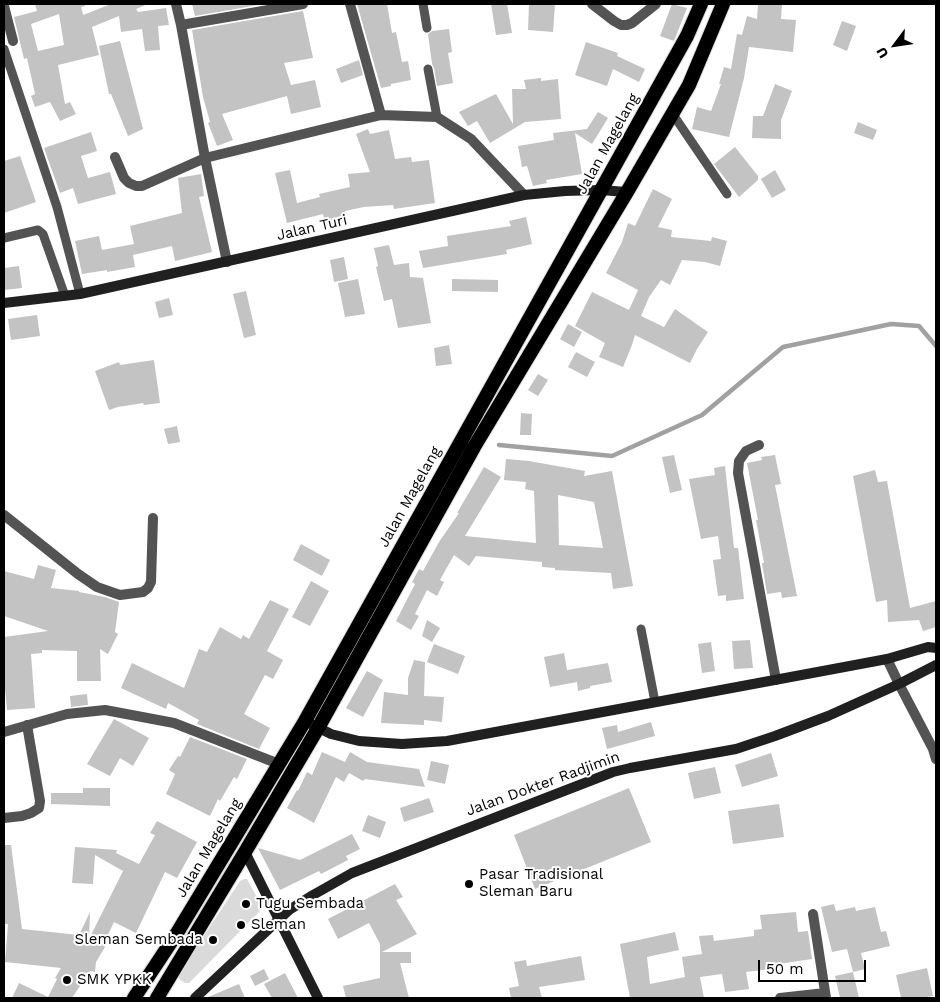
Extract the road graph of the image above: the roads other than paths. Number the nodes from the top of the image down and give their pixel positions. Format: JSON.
{"nodes":[{"id":1,"x":176,"y":4,"type":"edge"},
{"id":2,"x":302,"y":4,"type":"edge"},
{"id":3,"x":350,"y":4,"type":"edge"},
{"id":4,"x":423,"y":4,"type":"edge"},
{"id":5,"x":592,"y":4,"type":"edge"},
{"id":6,"x":656,"y":4,"type":"edge"},
{"id":7,"x":701,"y":4,"type":"edge"},
{"id":8,"x":723,"y":4,"type":"edge"},
{"id":9,"x":4,"y":6,"type":"edge"},
{"id":10,"x":181,"y":25,"type":"junction"},
{"id":11,"x":427,"y":28,"type":"dead end"},
{"id":12,"x":13,"y":41,"type":"dead end"},
{"id":13,"x":4,"y":49,"type":"edge"},
{"id":14,"x":428,"y":69,"type":"dead end"},
{"id":15,"x":672,"y":113,"type":"junction"},
{"id":16,"x":382,"y":115,"type":"junction"},
{"id":17,"x":437,"y":117,"type":"junction"},
{"id":18,"x":115,"y":157,"type":"dead end"},
{"id":19,"x":205,"y":158,"type":"junction"},
{"id":20,"x":600,"y":190,"type":"junction"},
{"id":21,"x":627,"y":192,"type":"junction"},
{"id":22,"x":727,"y":194,"type":"dead end"},
{"id":23,"x":524,"y":195,"type":"junction"},
{"id":24,"x":4,"y":238,"type":"edge"},
{"id":25,"x":227,"y":262,"type":"junction"},
{"id":26,"x":80,"y":294,"type":"junction"},
{"id":27,"x":65,"y":296,"type":"junction"},
{"id":28,"x":4,"y":302,"type":"edge"},
{"id":29,"x":759,"y":446,"type":"dead end"},
{"id":30,"x":4,"y":517,"type":"edge"},
{"id":31,"x":153,"y":518,"type":"dead end"},
{"id":32,"x":641,"y":629,"type":"dead end"},
{"id":33,"x":936,"y":648,"type":"edge"},
{"id":34,"x":888,"y":659,"type":"junction"},
{"id":35,"x":936,"y":665,"type":"edge"},
{"id":36,"x":776,"y":680,"type":"junction"},
{"id":37,"x":899,"y":684,"type":"junction"},
{"id":38,"x":656,"y":702,"type":"junction"},
{"id":39,"x":305,"y":721,"type":"junction"},
{"id":40,"x":27,"y":725,"type":"junction"},
{"id":41,"x":318,"y":728,"type":"junction"},
{"id":42,"x":4,"y":732,"type":"edge"},
{"id":43,"x":936,"y":759,"type":"edge"},
{"id":44,"x":279,"y":764,"type":"junction"},
{"id":45,"x":4,"y":818,"type":"edge"},
{"id":46,"x":245,"y":852,"type":"junction"},
{"id":47,"x":813,"y":914,"type":"dead end"},
{"id":48,"x":279,"y":919,"type":"junction"},
{"id":49,"x":825,"y":996,"type":"edge"},
{"id":50,"x":161,"y":997,"type":"edge"},
{"id":51,"x":134,"y":998,"type":"edge"},
{"id":52,"x":195,"y":998,"type":"edge"},
{"id":53,"x":318,"y":998,"type":"edge"},
{"id":54,"x":780,"y":998,"type":"edge"}],
"edges":[{"from":1,"to":10,"type":"street"},
{"from":2,"to":10,"type":"street"},
{"from":3,"to":16,"type":"street"},
{"from":4,"to":11,"type":"lane"},
{"from":5,"to":6,"type":"street"},
{"from":7,"to":20,"type":"highway","name":"Jalan Magelang"},
{"from":8,"to":15,"type":"highway"},
{"from":9,"to":12,"type":"street"},
{"from":10,"to":19,"type":"street"},
{"from":13,"to":26,"type":"lane"},
{"from":14,"to":17,"type":"lane"},
{"from":15,"to":21,"type":"highway"},
{"from":15,"to":22,"type":"lane"},
{"from":16,"to":17,"type":"street"},
{"from":16,"to":19,"type":"street"},
{"from":17,"to":23,"type":"street"},
{"from":18,"to":19,"type":"street"},
{"from":19,"to":25,"type":"street"},
{"from":20,"to":21,"type":"main road","name":"Jalan Turi"},
{"from":20,"to":23,"type":"main road","name":"Jalan Turi"},
{"from":20,"to":39,"type":"highway","name":"Jalan Magelang"},
{"from":21,"to":41,"type":"highway"},
{"from":23,"to":25,"type":"main road","name":"Jalan Turi"},
{"from":24,"to":27,"type":"lane"},
{"from":25,"to":26,"type":"main road","name":"Jalan Turi"},
{"from":26,"to":27,"type":"main road","name":"Jalan Turi"},
{"from":27,"to":28,"type":"main road","name":"Jalan Turi"},
{"from":29,"to":36,"type":"street"},
{"from":30,"to":31,"type":"street"},
{"from":32,"to":38,"type":"lane"},
{"from":33,"to":34,"type":"main road"},
{"from":34,"to":36,"type":"main road"},
{"from":34,"to":37,"type":"street"},
{"from":35,"to":37,"type":"main road","name":"Jalan Dokter Radjimin"},
{"from":36,"to":38,"type":"main road"},
{"from":37,"to":43,"type":"street"},
{"from":37,"to":48,"type":"main road","name":"Jalan Dokter Radjimin"},
{"from":38,"to":41,"type":"main road"},
{"from":39,"to":41,"type":"main road"},
{"from":39,"to":44,"type":"highway","name":"Jalan Magelang"},
{"from":40,"to":42,"type":"street"},
{"from":40,"to":44,"type":"street"},
{"from":40,"to":45,"type":"street"},
{"from":41,"to":46,"type":"highway"},
{"from":44,"to":51,"type":"highway","name":"Jalan Magelang"},
{"from":46,"to":48,"type":"main road"},
{"from":46,"to":50,"type":"highway"},
{"from":47,"to":49,"type":"street"},
{"from":48,"to":52,"type":"main road","name":"Jalan Dokter Radjimin"},
{"from":48,"to":53,"type":"main road"},
{"from":49,"to":54,"type":"street"}]}
